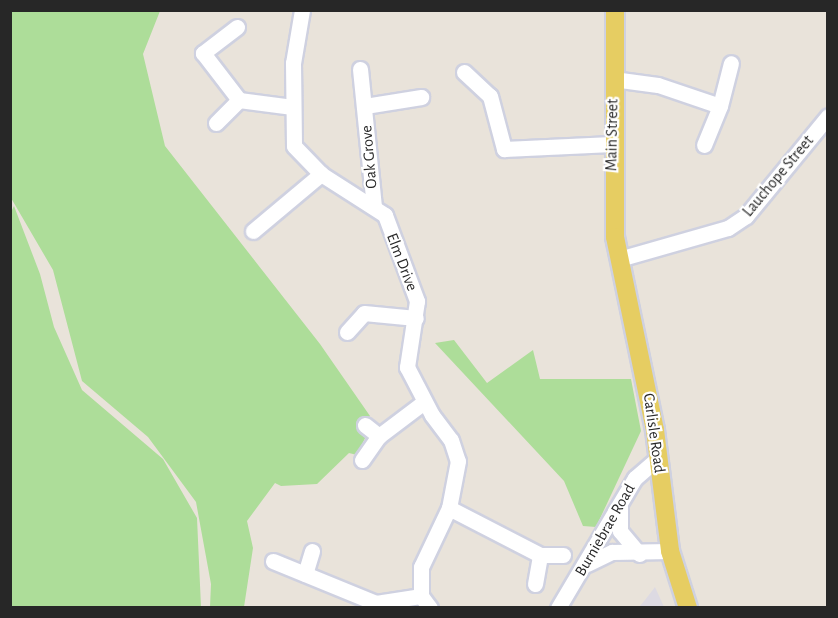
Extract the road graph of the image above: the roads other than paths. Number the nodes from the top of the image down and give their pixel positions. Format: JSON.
{"nodes":[{"id":1,"x":302,"y":10,"type":"edge"},
{"id":2,"x":615,"y":10,"type":"edge"},
{"id":3,"x":237,"y":27,"type":"dead end"},
{"id":4,"x":731,"y":63,"type":"dead end"},
{"id":5,"x":360,"y":69,"type":"dead end"},
{"id":6,"x":464,"y":72,"type":"dead end"},
{"id":7,"x":613,"y":79,"type":"junction"},
{"id":8,"x":421,"y":97,"type":"dead end"},
{"id":9,"x":239,"y":100,"type":"junction"},
{"id":10,"x":293,"y":106,"type":"junction"},
{"id":11,"x":365,"y":106,"type":"junction"},
{"id":12,"x":720,"y":106,"type":"junction"},
{"id":13,"x":828,"y":116,"type":"edge"},
{"id":14,"x":216,"y":123,"type":"dead end"},
{"id":15,"x":612,"y":144,"type":"junction"},
{"id":16,"x":704,"y":145,"type":"dead end"},
{"id":17,"x":321,"y":174,"type":"junction"},
{"id":18,"x":374,"y":207,"type":"junction"},
{"id":19,"x":253,"y":231,"type":"dead end"},
{"id":20,"x":619,"y":259,"type":"junction"},
{"id":21,"x":416,"y":318,"type":"junction"},
{"id":22,"x":347,"y":332,"type":"dead end"},
{"id":23,"x":424,"y":402,"type":"junction"},
{"id":24,"x":366,"y":425,"type":"dead end"},
{"id":25,"x":379,"y":436,"type":"junction"},
{"id":26,"x":658,"y":458,"type":"junction"},
{"id":27,"x":362,"y":460,"type":"dead end"},
{"id":28,"x":620,"y":503,"type":"junction"},
{"id":29,"x":449,"y":507,"type":"junction"},
{"id":30,"x":312,"y":551,"type":"dead end"},
{"id":31,"x":670,"y":551,"type":"junction"},
{"id":32,"x":639,"y":554,"type":"junction"},
{"id":33,"x":540,"y":555,"type":"junction"},
{"id":34,"x":563,"y":555,"type":"dead end"},
{"id":35,"x":273,"y":561,"type":"dead end"},
{"id":36,"x":587,"y":564,"type":"junction"},
{"id":37,"x":305,"y":574,"type":"junction"},
{"id":38,"x":535,"y":584,"type":"dead end"},
{"id":39,"x":425,"y":602,"type":"edge"},
{"id":40,"x":558,"y":608,"type":"edge"},
{"id":41,"x":688,"y":608,"type":"edge"}],
"edges":[{"from":1,"to":10,"type":"street","name":"Elm Drive"},
{"from":2,"to":7,"type":"main road","name":"Main Street"},
{"from":3,"to":9,"type":"street"},
{"from":4,"to":12,"type":"street"},
{"from":5,"to":11,"type":"street","name":"Oak Grove"},
{"from":6,"to":15,"type":"street"},
{"from":7,"to":12,"type":"street"},
{"from":7,"to":15,"type":"main road","name":"Main Street"},
{"from":8,"to":11,"type":"street","name":"Oak Grove"},
{"from":9,"to":10,"type":"street"},
{"from":9,"to":14,"type":"street"},
{"from":10,"to":17,"type":"street","name":"Elm Drive"},
{"from":11,"to":18,"type":"street","name":"Oak Grove"},
{"from":12,"to":16,"type":"street"},
{"from":13,"to":20,"type":"street","name":"Lauchope Street"},
{"from":15,"to":20,"type":"main road","name":"Main Street"},
{"from":17,"to":18,"type":"street","name":"Elm Drive"},
{"from":17,"to":19,"type":"street"},
{"from":18,"to":21,"type":"street","name":"Elm Drive"},
{"from":20,"to":26,"type":"main road","name":"Carlisle Road"},
{"from":21,"to":22,"type":"street"},
{"from":21,"to":23,"type":"street","name":"Elm Drive"},
{"from":23,"to":25,"type":"street"},
{"from":23,"to":29,"type":"street","name":"Elm Drive"},
{"from":24,"to":25,"type":"street"},
{"from":25,"to":27,"type":"street"},
{"from":26,"to":28,"type":"street","name":"Burniebrae Road"},
{"from":26,"to":31,"type":"main road","name":"Carlisle Road"},
{"from":28,"to":32,"type":"street"},
{"from":28,"to":36,"type":"street","name":"Burniebrae Road"},
{"from":29,"to":33,"type":"street"},
{"from":29,"to":39,"type":"street","name":"Elm Drive"},
{"from":30,"to":37,"type":"street"},
{"from":31,"to":32,"type":"street"},
{"from":31,"to":41,"type":"main road","name":"Carlisle Road"},
{"from":32,"to":36,"type":"street"},
{"from":33,"to":34,"type":"street"},
{"from":33,"to":38,"type":"street"},
{"from":35,"to":37,"type":"street"},
{"from":36,"to":40,"type":"street","name":"Burniebrae Road"},
{"from":37,"to":39,"type":"street"}]}
